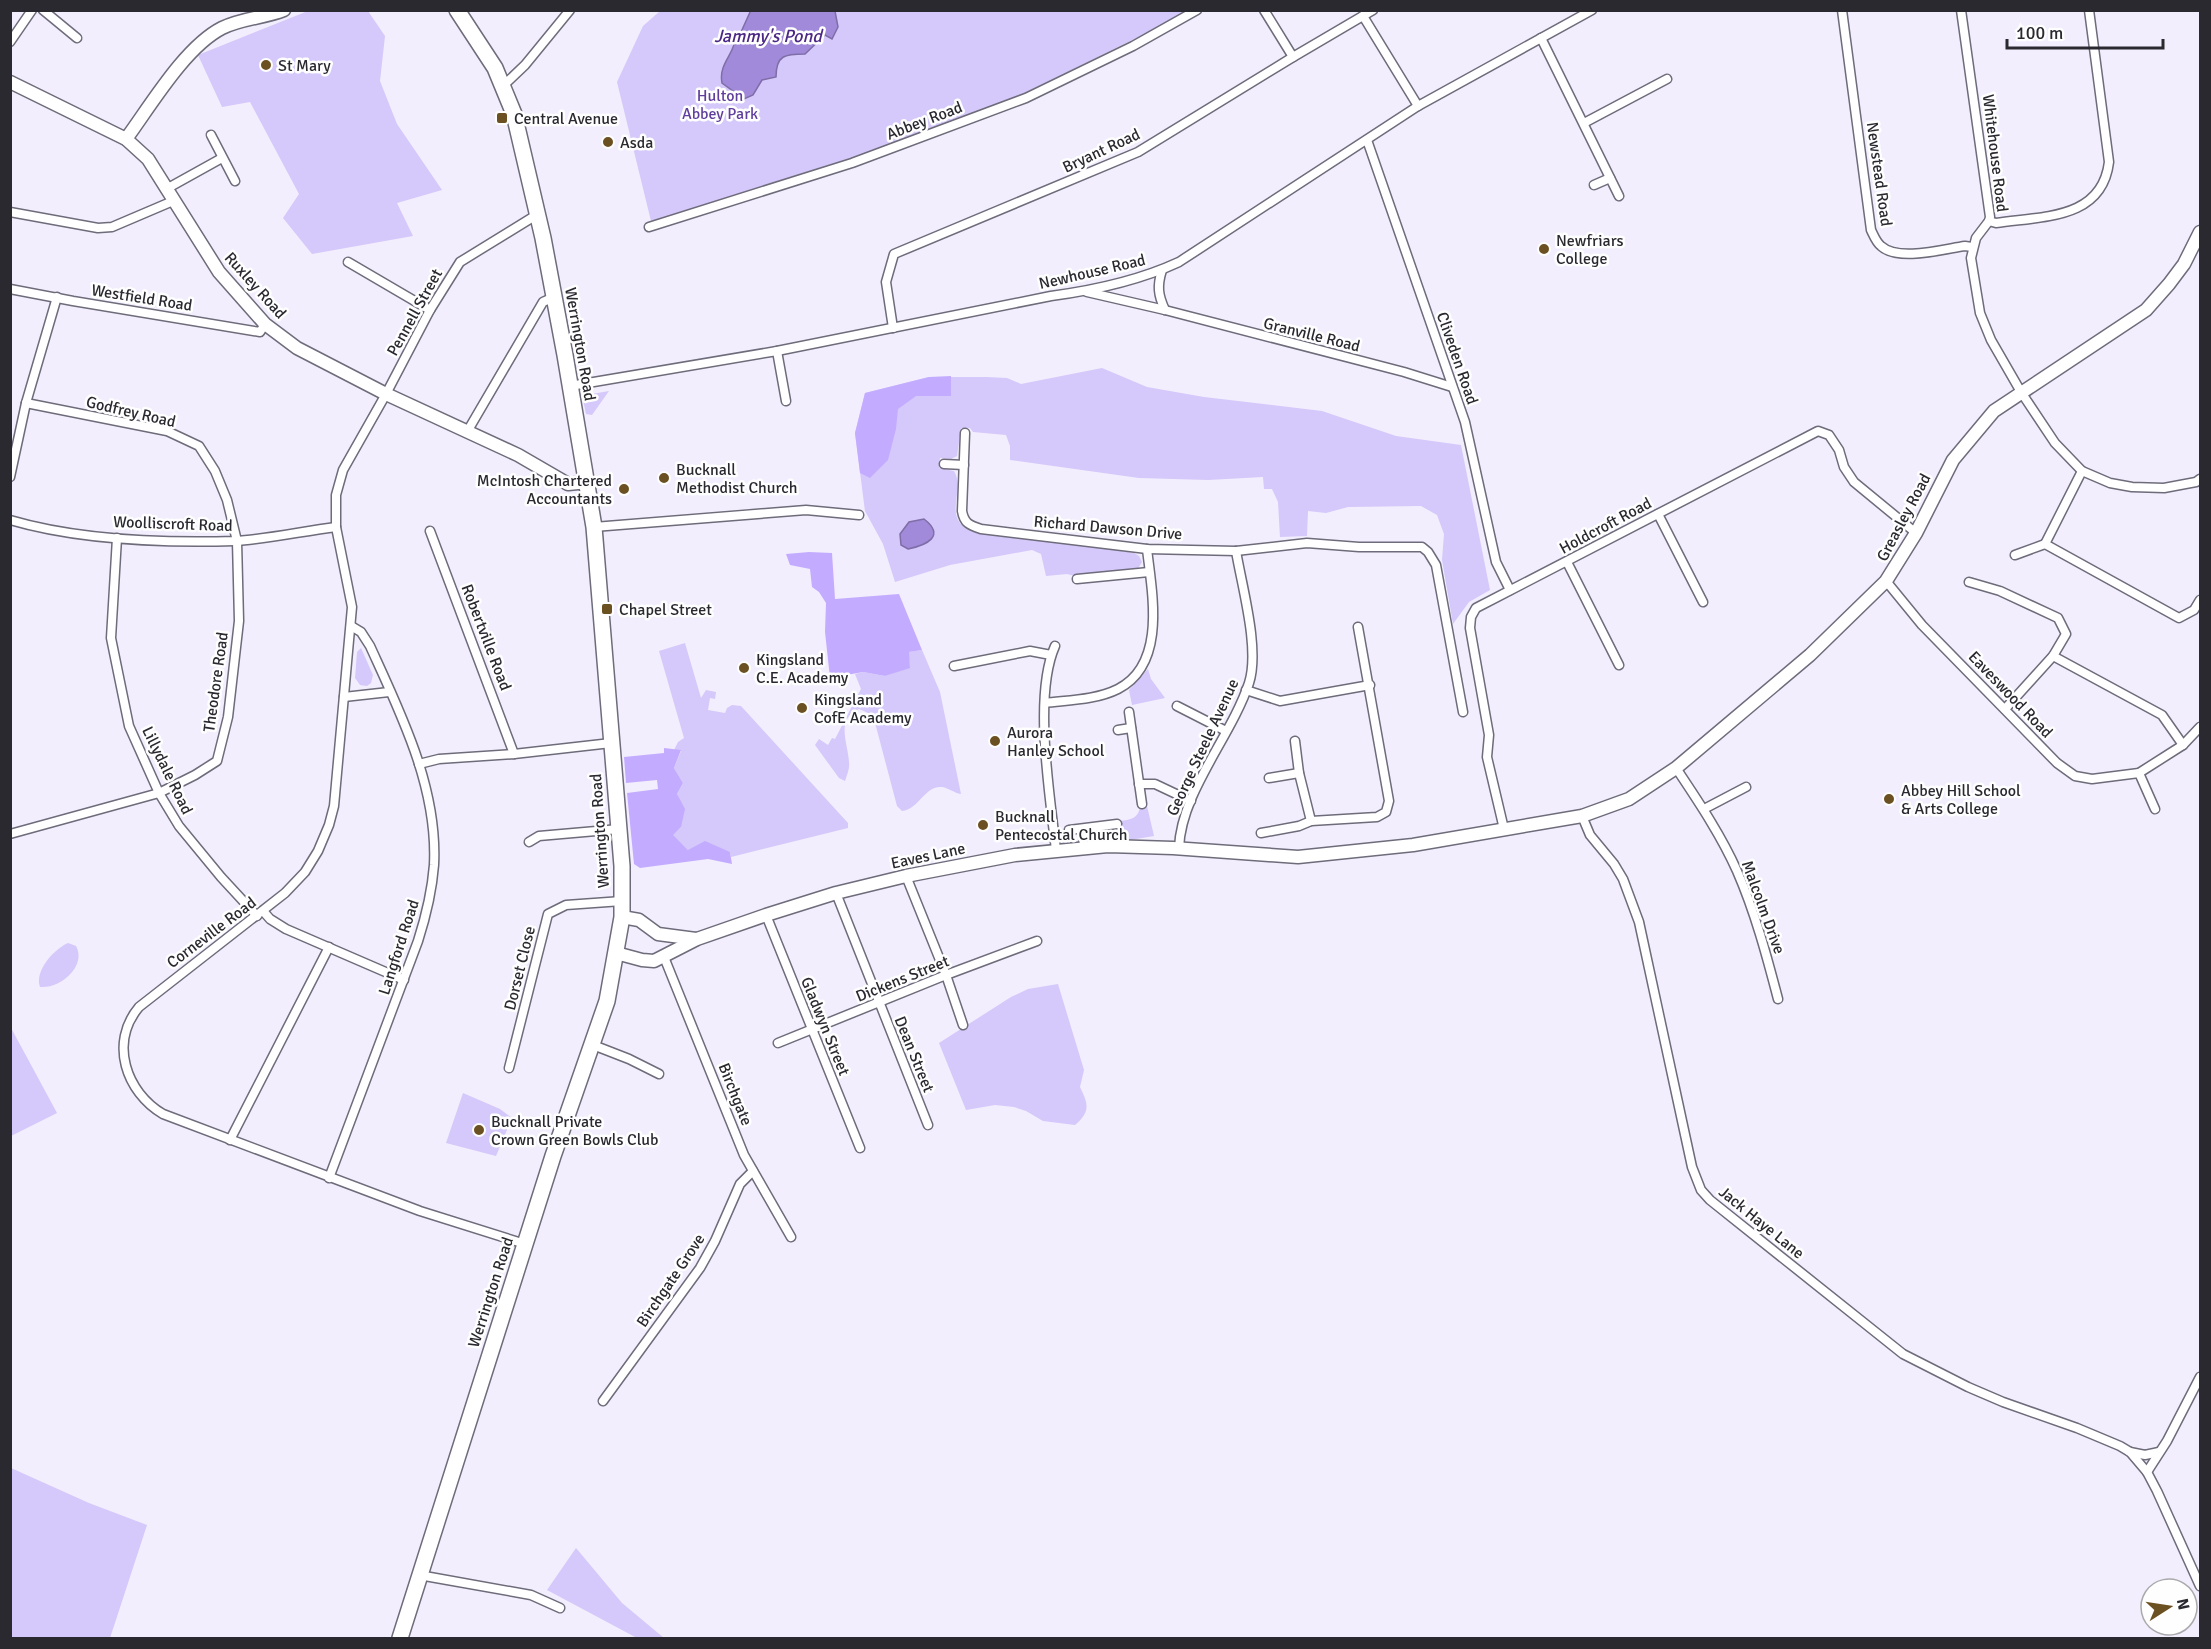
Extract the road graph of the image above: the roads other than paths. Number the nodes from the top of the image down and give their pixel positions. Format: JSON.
{"nodes":[{"id":1,"x":32,"y":10,"type":"edge"},
{"id":2,"x":43,"y":10,"type":"edge"},
{"id":3,"x":284,"y":10,"type":"edge"},
{"id":4,"x":457,"y":10,"type":"edge"},
{"id":5,"x":570,"y":10,"type":"edge"},
{"id":6,"x":1197,"y":10,"type":"edge"},
{"id":7,"x":1264,"y":10,"type":"edge"},
{"id":8,"x":1372,"y":10,"type":"edge"},
{"id":9,"x":1592,"y":10,"type":"edge"},
{"id":10,"x":1842,"y":10,"type":"edge"},
{"id":11,"x":1961,"y":10,"type":"edge"},
{"id":12,"x":2089,"y":10,"type":"edge"},
{"id":13,"x":1363,"y":16,"type":"junction"},
{"id":14,"x":77,"y":38,"type":"dead end"},
{"id":15,"x":1542,"y":38,"type":"junction"},
{"id":16,"x":10,"y":42,"type":"edge"},
{"id":17,"x":1293,"y":57,"type":"junction"},
{"id":18,"x":1667,"y":79,"type":"dead end"},
{"id":19,"x":10,"y":82,"type":"edge"},
{"id":20,"x":503,"y":86,"type":"junction"},
{"id":21,"x":1418,"y":106,"type":"junction"},
{"id":22,"x":1584,"y":123,"type":"junction"},
{"id":23,"x":211,"y":135,"type":"dead end"},
{"id":24,"x":126,"y":139,"type":"junction"},
{"id":25,"x":1367,"y":140,"type":"junction"},
{"id":26,"x":222,"y":158,"type":"junction"},
{"id":27,"x":1610,"y":178,"type":"junction"},
{"id":28,"x":235,"y":181,"type":"dead end"},
{"id":29,"x":1594,"y":185,"type":"dead end"},
{"id":30,"x":168,"y":188,"type":"junction"},
{"id":31,"x":1619,"y":196,"type":"dead end"},
{"id":32,"x":173,"y":201,"type":"junction"},
{"id":33,"x":10,"y":212,"type":"edge"},
{"id":34,"x":538,"y":213,"type":"junction"},
{"id":35,"x":1989,"y":221,"type":"junction"},
{"id":36,"x":649,"y":227,"type":"dead end"},
{"id":37,"x":2199,"y":237,"type":"edge"},
{"id":38,"x":1972,"y":247,"type":"junction"},
{"id":39,"x":348,"y":262,"type":"dead end"},
{"id":40,"x":1162,"y":270,"type":"junction"},
{"id":41,"x":10,"y":289,"type":"edge"},
{"id":42,"x":1085,"y":292,"type":"junction"},
{"id":43,"x":57,"y":297,"type":"junction"},
{"id":44,"x":554,"y":297,"type":"junction"},
{"id":45,"x":430,"y":310,"type":"junction"},
{"id":46,"x":1165,"y":310,"type":"junction"},
{"id":47,"x":265,"y":324,"type":"junction"},
{"id":48,"x":893,"y":328,"type":"junction"},
{"id":49,"x":777,"y":351,"type":"junction"},
{"id":50,"x":570,"y":386,"type":"junction"},
{"id":51,"x":1452,"y":387,"type":"junction"},
{"id":52,"x":2021,"y":392,"type":"junction"},
{"id":53,"x":386,"y":394,"type":"junction"},
{"id":54,"x":786,"y":400,"type":"dead end"},
{"id":55,"x":26,"y":404,"type":"junction"},
{"id":56,"x":467,"y":432,"type":"junction"},
{"id":57,"x":965,"y":433,"type":"dead end"},
{"id":58,"x":944,"y":464,"type":"dead end"},
{"id":59,"x":964,"y":465,"type":"junction"},
{"id":60,"x":2082,"y":471,"type":"junction"},
{"id":61,"x":10,"y":477,"type":"edge"},
{"id":62,"x":2200,"y":479,"type":"edge"},
{"id":63,"x":588,"y":482,"type":"junction"},
{"id":64,"x":1658,"y":514,"type":"junction"},
{"id":65,"x":859,"y":515,"type":"dead end"},
{"id":66,"x":10,"y":520,"type":"edge"},
{"id":67,"x":336,"y":527,"type":"junction"},
{"id":68,"x":594,"y":527,"type":"junction"},
{"id":69,"x":430,"y":531,"type":"dead end"},
{"id":70,"x":1916,"y":533,"type":"junction"},
{"id":71,"x":117,"y":538,"type":"junction"},
{"id":72,"x":237,"y":541,"type":"junction"},
{"id":73,"x":2045,"y":544,"type":"junction"},
{"id":74,"x":1147,"y":549,"type":"junction"},
{"id":75,"x":1236,"y":551,"type":"junction"},
{"id":76,"x":2015,"y":555,"type":"dead end"},
{"id":77,"x":1567,"y":562,"type":"junction"},
{"id":78,"x":1149,"y":572,"type":"junction"},
{"id":79,"x":1077,"y":579,"type":"dead end"},
{"id":80,"x":1886,"y":581,"type":"junction"},
{"id":81,"x":1969,"y":582,"type":"dead end"},
{"id":82,"x":1510,"y":590,"type":"junction"},
{"id":83,"x":2200,"y":600,"type":"edge"},
{"id":84,"x":1703,"y":602,"type":"dead end"},
{"id":85,"x":351,"y":626,"type":"junction"},
{"id":86,"x":1358,"y":627,"type":"dead end"},
{"id":87,"x":1055,"y":646,"type":"dead end"},
{"id":88,"x":1051,"y":655,"type":"junction"},
{"id":89,"x":2053,"y":656,"type":"junction"},
{"id":90,"x":1619,"y":665,"type":"dead end"},
{"id":91,"x":954,"y":666,"type":"dead end"},
{"id":92,"x":1370,"y":685,"type":"junction"},
{"id":93,"x":1246,"y":690,"type":"junction"},
{"id":94,"x":389,"y":692,"type":"junction"},
{"id":95,"x":344,"y":697,"type":"junction"},
{"id":96,"x":1045,"y":703,"type":"junction"},
{"id":97,"x":1178,"y":706,"type":"dead end"},
{"id":98,"x":2005,"y":709,"type":"junction"},
{"id":99,"x":1129,"y":712,"type":"dead end"},
{"id":100,"x":1462,"y":712,"type":"dead end"},
{"id":101,"x":2200,"y":727,"type":"edge"},
{"id":102,"x":1131,"y":728,"type":"junction"},
{"id":103,"x":1118,"y":730,"type":"dead end"},
{"id":104,"x":1226,"y":731,"type":"junction"},
{"id":105,"x":1295,"y":741,"type":"dead end"},
{"id":106,"x":611,"y":743,"type":"junction"},
{"id":107,"x":2183,"y":745,"type":"junction"},
{"id":108,"x":514,"y":754,"type":"junction"},
{"id":109,"x":419,"y":764,"type":"junction"},
{"id":110,"x":1676,"y":768,"type":"junction"},
{"id":111,"x":1299,"y":773,"type":"junction"},
{"id":112,"x":2139,"y":773,"type":"junction"},
{"id":113,"x":1269,"y":778,"type":"dead end"},
{"id":114,"x":1139,"y":784,"type":"junction"},
{"id":115,"x":1746,"y":787,"type":"dead end"},
{"id":116,"x":159,"y":793,"type":"junction"},
{"id":117,"x":1191,"y":801,"type":"junction"},
{"id":118,"x":1142,"y":804,"type":"dead end"},
{"id":119,"x":2155,"y":808,"type":"dead end"},
{"id":120,"x":1704,"y":809,"type":"junction"},
{"id":121,"x":1582,"y":816,"type":"junction"},
{"id":122,"x":1311,"y":821,"type":"junction"},
{"id":123,"x":1117,"y":824,"type":"dead end"},
{"id":124,"x":619,"y":829,"type":"junction"},
{"id":125,"x":1083,"y":829,"type":"junction"},
{"id":126,"x":1504,"y":829,"type":"junction"},
{"id":127,"x":1070,"y":830,"type":"dead end"},
{"id":128,"x":1261,"y":833,"type":"dead end"},
{"id":129,"x":10,"y":834,"type":"edge"},
{"id":130,"x":529,"y":842,"type":"dead end"},
{"id":131,"x":1084,"y":848,"type":"junction"},
{"id":132,"x":1176,"y":848,"type":"junction"},
{"id":133,"x":1056,"y":850,"type":"junction"},
{"id":134,"x":906,"y":876,"type":"junction"},
{"id":135,"x":836,"y":893,"type":"junction"},
{"id":136,"x":622,"y":901,"type":"junction"},
{"id":137,"x":260,"y":913,"type":"junction"},
{"id":138,"x":766,"y":915,"type":"junction"},
{"id":139,"x":622,"y":917,"type":"junction"},
{"id":140,"x":697,"y":939,"type":"junction"},
{"id":141,"x":1037,"y":941,"type":"dead end"},
{"id":142,"x":329,"y":948,"type":"junction"},
{"id":143,"x":616,"y":953,"type":"junction"},
{"id":144,"x":664,"y":957,"type":"junction"},
{"id":145,"x":946,"y":975,"type":"junction"},
{"id":146,"x":404,"y":980,"type":"junction"},
{"id":147,"x":1779,"y":999,"type":"dead end"},
{"id":148,"x":879,"y":1003,"type":"junction"},
{"id":149,"x":963,"y":1025,"type":"dead end"},
{"id":150,"x":811,"y":1031,"type":"junction"},
{"id":151,"x":778,"y":1043,"type":"dead end"},
{"id":152,"x":593,"y":1045,"type":"junction"},
{"id":153,"x":509,"y":1068,"type":"dead end"},
{"id":154,"x":659,"y":1074,"type":"dead end"},
{"id":155,"x":928,"y":1125,"type":"dead end"},
{"id":156,"x":230,"y":1140,"type":"junction"},
{"id":157,"x":860,"y":1148,"type":"dead end"},
{"id":158,"x":753,"y":1171,"type":"junction"},
{"id":159,"x":329,"y":1178,"type":"junction"},
{"id":160,"x":791,"y":1237,"type":"dead end"},
{"id":161,"x":525,"y":1244,"type":"junction"},
{"id":162,"x":2200,"y":1377,"type":"edge"},
{"id":163,"x":603,"y":1401,"type":"dead end"},
{"id":164,"x":2130,"y":1452,"type":"junction"},
{"id":165,"x":2159,"y":1452,"type":"junction"},
{"id":166,"x":2147,"y":1472,"type":"junction"},
{"id":167,"x":419,"y":1575,"type":"junction"},
{"id":168,"x":2200,"y":1586,"type":"edge"},
{"id":169,"x":560,"y":1608,"type":"dead end"},
{"id":170,"x":400,"y":1638,"type":"edge"}],
"edges":[{"from":1,"to":16,"type":"street"},
{"from":2,"to":14,"type":"street"},
{"from":3,"to":24,"type":"street"},
{"from":4,"to":20,"type":"highway","name":"Werrington Road"},
{"from":5,"to":20,"type":"street"},
{"from":6,"to":36,"type":"street","name":"Abbey Road"},
{"from":7,"to":17,"type":"street"},
{"from":8,"to":13,"type":"street","name":"Bryant Road"},
{"from":9,"to":15,"type":"street","name":"Newhouse Road"},
{"from":10,"to":38,"type":"street","name":"Newstead Road"},
{"from":11,"to":35,"type":"street","name":"Whitehouse Road"},
{"from":12,"to":35,"type":"street"},
{"from":13,"to":17,"type":"street","name":"Bryant Road"},
{"from":13,"to":21,"type":"street"},
{"from":15,"to":21,"type":"street","name":"Newhouse Road"},
{"from":15,"to":22,"type":"street"},
{"from":17,"to":48,"type":"street","name":"Bryant Road"},
{"from":18,"to":22,"type":"street"},
{"from":19,"to":24,"type":"street","name":"Ruxley Road"},
{"from":20,"to":34,"type":"highway","name":"Werrington Road"},
{"from":21,"to":25,"type":"street","name":"Newhouse Road"},
{"from":22,"to":27,"type":"street"},
{"from":23,"to":26,"type":"street"},
{"from":24,"to":30,"type":"street","name":"Ruxley Road"},
{"from":25,"to":40,"type":"street","name":"Newhouse Road"},
{"from":25,"to":51,"type":"street","name":"Cliveden Road"},
{"from":26,"to":28,"type":"street"},
{"from":26,"to":30,"type":"street"},
{"from":27,"to":29,"type":"street"},
{"from":27,"to":31,"type":"street"},
{"from":30,"to":32,"type":"street","name":"Ruxley Road"},
{"from":32,"to":33,"type":"street"},
{"from":32,"to":47,"type":"street","name":"Ruxley Road"},
{"from":34,"to":44,"type":"highway","name":"Werrington Road"},
{"from":34,"to":45,"type":"street","name":"Pennell Street"},
{"from":35,"to":38,"type":"street","name":"Whitehouse Road"},
{"from":37,"to":52,"type":"street","name":"Greasley Road"},
{"from":38,"to":52,"type":"street"},
{"from":39,"to":45,"type":"street"},
{"from":40,"to":42,"type":"street","name":"Newhouse Road"},
{"from":40,"to":46,"type":"street"},
{"from":41,"to":43,"type":"street","name":"Westfield Road"},
{"from":42,"to":46,"type":"street","name":"Granville Road"},
{"from":42,"to":48,"type":"street","name":"Newhouse Road"},
{"from":43,"to":47,"type":"street","name":"Westfield Road"},
{"from":43,"to":55,"type":"street"},
{"from":44,"to":50,"type":"highway","name":"Werrington Road"},
{"from":44,"to":56,"type":"street"},
{"from":45,"to":53,"type":"street","name":"Pennell Street"},
{"from":46,"to":51,"type":"street","name":"Granville Road"},
{"from":47,"to":53,"type":"street","name":"Ruxley Road"},
{"from":48,"to":49,"type":"street","name":"Newhouse Road"},
{"from":49,"to":50,"type":"street","name":"Newhouse Road"},
{"from":49,"to":54,"type":"street"},
{"from":50,"to":63,"type":"highway","name":"Werrington Road"},
{"from":51,"to":82,"type":"street","name":"Cliveden Road"},
{"from":52,"to":60,"type":"street"},
{"from":52,"to":70,"type":"street","name":"Greasley Road"},
{"from":53,"to":56,"type":"street","name":"Ruxley Road"},
{"from":53,"to":67,"type":"street","name":"Corneville Road"},
{"from":55,"to":61,"type":"street"},
{"from":55,"to":72,"type":"street","name":"Godfrey Road"},
{"from":56,"to":63,"type":"street","name":"Ruxley Road"},
{"from":57,"to":59,"type":"street","name":"Richard Dawson Drive"},
{"from":58,"to":59,"type":"street"},
{"from":59,"to":74,"type":"street","name":"Richard Dawson Drive"},
{"from":60,"to":62,"type":"street"},
{"from":60,"to":73,"type":"street"},
{"from":63,"to":68,"type":"highway","name":"Werrington Road"},
{"from":64,"to":70,"type":"street","name":"Holdcroft Road"},
{"from":64,"to":77,"type":"street","name":"Holdcroft Road"},
{"from":64,"to":84,"type":"street"},
{"from":65,"to":68,"type":"street"},
{"from":66,"to":71,"type":"street","name":"Woolliscroft Road"},
{"from":67,"to":72,"type":"street","name":"Woolliscroft Road"},
{"from":67,"to":85,"type":"street","name":"Corneville Road"},
{"from":68,"to":106,"type":"highway","name":"Werrington Road"},
{"from":69,"to":108,"type":"street","name":"Robertville Road"},
{"from":70,"to":80,"type":"street","name":"Greasley Road"},
{"from":71,"to":72,"type":"street","name":"Woolliscroft Road"},
{"from":71,"to":116,"type":"street","name":"Lillydale Road"},
{"from":72,"to":116,"type":"street","name":"Theodore Road"},
{"from":73,"to":76,"type":"street"},
{"from":73,"to":83,"type":"street"},
{"from":74,"to":75,"type":"street","name":"Richard Dawson Drive"},
{"from":74,"to":78,"type":"street"},
{"from":75,"to":93,"type":"street","name":"George Steele Avenue"},
{"from":75,"to":100,"type":"street","name":"Richard Dawson Drive"},
{"from":77,"to":82,"type":"street","name":"Holdcroft Road"},
{"from":77,"to":90,"type":"street"},
{"from":78,"to":79,"type":"street"},
{"from":78,"to":96,"type":"street"},
{"from":80,"to":98,"type":"street","name":"Eaveswood Road"},
{"from":80,"to":110,"type":"street","name":"Greasley Road"},
{"from":81,"to":89,"type":"street"},
{"from":82,"to":126,"type":"street","name":"Holdcroft Road"},
{"from":85,"to":94,"type":"street","name":"Langford Road"},
{"from":85,"to":95,"type":"street","name":"Corneville Road"},
{"from":86,"to":92,"type":"street"},
{"from":87,"to":88,"type":"street"},
{"from":88,"to":91,"type":"street"},
{"from":88,"to":96,"type":"street"},
{"from":89,"to":98,"type":"street"},
{"from":89,"to":107,"type":"street"},
{"from":92,"to":93,"type":"street"},
{"from":92,"to":122,"type":"street"},
{"from":93,"to":104,"type":"street","name":"George Steele Avenue"},
{"from":94,"to":95,"type":"street"},
{"from":94,"to":109,"type":"street","name":"Langford Road"},
{"from":95,"to":137,"type":"street","name":"Corneville Road"},
{"from":96,"to":133,"type":"street"},
{"from":97,"to":104,"type":"street"},
{"from":98,"to":112,"type":"street","name":"Eaveswood Road"},
{"from":99,"to":102,"type":"street"},
{"from":101,"to":107,"type":"street","name":"Eaveswood Road"},
{"from":102,"to":103,"type":"street"},
{"from":102,"to":114,"type":"street"},
{"from":104,"to":117,"type":"street","name":"George Steele Avenue"},
{"from":105,"to":111,"type":"street"},
{"from":106,"to":108,"type":"street"},
{"from":106,"to":124,"type":"highway","name":"Werrington Road"},
{"from":107,"to":112,"type":"street","name":"Eaveswood Road"},
{"from":108,"to":109,"type":"street"},
{"from":109,"to":146,"type":"street","name":"Langford Road"},
{"from":110,"to":120,"type":"street","name":"Malcolm Drive"},
{"from":110,"to":121,"type":"street","name":"Greasley Road"},
{"from":111,"to":113,"type":"street"},
{"from":111,"to":122,"type":"street"},
{"from":112,"to":119,"type":"street"},
{"from":114,"to":117,"type":"street"},
{"from":114,"to":118,"type":"street"},
{"from":115,"to":120,"type":"street"},
{"from":116,"to":129,"type":"street"},
{"from":116,"to":137,"type":"street","name":"Lillydale Road"},
{"from":117,"to":132,"type":"street","name":"George Steele Avenue"},
{"from":120,"to":147,"type":"street","name":"Malcolm Drive"},
{"from":121,"to":126,"type":"street","name":"Greasley Road"},
{"from":121,"to":164,"type":"street","name":"Jack Haye Lane"},
{"from":122,"to":128,"type":"street"},
{"from":123,"to":125,"type":"street"},
{"from":124,"to":130,"type":"street"},
{"from":124,"to":136,"type":"highway","name":"Werrington Road"},
{"from":125,"to":127,"type":"street"},
{"from":125,"to":131,"type":"street"},
{"from":126,"to":132,"type":"street","name":"Eaves Lane"},
{"from":131,"to":132,"type":"street","name":"Eaves Lane"},
{"from":131,"to":133,"type":"street","name":"Eaves Lane"},
{"from":133,"to":134,"type":"street","name":"Eaves Lane"},
{"from":134,"to":135,"type":"street","name":"Eaves Lane"},
{"from":134,"to":145,"type":"street"},
{"from":135,"to":138,"type":"street","name":"Eaves Lane"},
{"from":135,"to":148,"type":"street","name":"Dean Street"},
{"from":136,"to":139,"type":"highway","name":"Werrington Road"},
{"from":136,"to":153,"type":"street","name":"Dorset Close"},
{"from":137,"to":142,"type":"street","name":"Lillydale Road"},
{"from":137,"to":156,"type":"street","name":"Corneville Road"},
{"from":138,"to":140,"type":"street","name":"Eaves Lane"},
{"from":138,"to":150,"type":"street","name":"Gladwyn Street"},
{"from":139,"to":140,"type":"street","name":"Eaves Lane"},
{"from":139,"to":143,"type":"highway","name":"Werrington Road"},
{"from":140,"to":144,"type":"street","name":"Eaves Lane"},
{"from":141,"to":145,"type":"street","name":"Dickens Street"},
{"from":142,"to":146,"type":"street","name":"Lillydale Road"},
{"from":142,"to":156,"type":"street"},
{"from":143,"to":144,"type":"street","name":"Eaves Lane"},
{"from":143,"to":152,"type":"highway","name":"Werrington Road"},
{"from":144,"to":158,"type":"street","name":"Birchgate"},
{"from":145,"to":148,"type":"street","name":"Dickens Street"},
{"from":145,"to":149,"type":"street"},
{"from":146,"to":159,"type":"street","name":"Langford Road"},
{"from":148,"to":150,"type":"street","name":"Dickens Street"},
{"from":148,"to":155,"type":"street","name":"Dean Street"},
{"from":150,"to":151,"type":"street","name":"Dickens Street"},
{"from":150,"to":157,"type":"street","name":"Gladwyn Street"},
{"from":152,"to":154,"type":"street"},
{"from":152,"to":161,"type":"highway","name":"Werrington Road"},
{"from":156,"to":159,"type":"street","name":"Corneville Road"},
{"from":158,"to":160,"type":"street","name":"Birchgate"},
{"from":158,"to":163,"type":"street","name":"Birchgate Grove"},
{"from":159,"to":161,"type":"street","name":"Corneville Road"},
{"from":161,"to":167,"type":"highway","name":"Werrington Road"},
{"from":162,"to":165,"type":"street"},
{"from":164,"to":165,"type":"street"},
{"from":164,"to":166,"type":"street"},
{"from":165,"to":166,"type":"street"},
{"from":166,"to":168,"type":"street"},
{"from":167,"to":169,"type":"street"},
{"from":167,"to":170,"type":"highway","name":"Werrington Road"}]}
